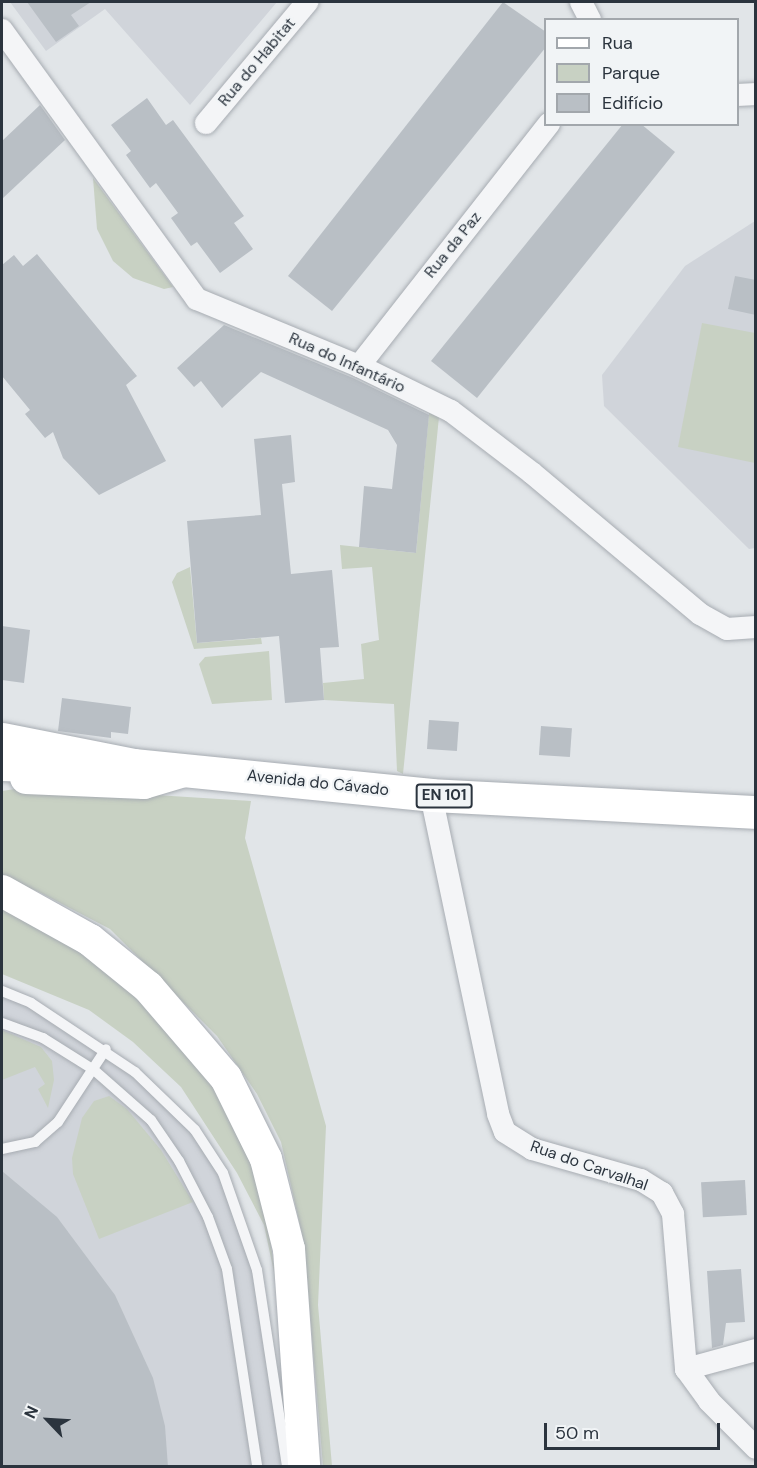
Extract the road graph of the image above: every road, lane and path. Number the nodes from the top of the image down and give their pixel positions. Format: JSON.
{"nodes":[{"id":1,"x":308,"y":2,"type":"edge"},
{"id":2,"x":581,"y":2,"type":"edge"},
{"id":3,"x":589,"y":18,"type":"edge"},
{"id":4,"x":2,"y":30,"type":"edge"},
{"id":5,"x":739,"y":94,"type":"edge"},
{"id":6,"x":756,"y":94,"type":"edge"},
{"id":7,"x":206,"y":123,"type":"dead end"},
{"id":8,"x":547,"y":126,"type":"edge"},
{"id":9,"x":358,"y":366,"type":"junction"},
{"id":10,"x":756,"y":627,"type":"edge"},
{"id":11,"x":2,"y":739,"type":"edge"},
{"id":12,"x":2,"y":764,"type":"edge"},
{"id":13,"x":133,"y":765,"type":"junction"},
{"id":14,"x":185,"y":770,"type":"junction"},
{"id":15,"x":2,"y":780,"type":"edge"},
{"id":16,"x":431,"y":795,"type":"junction"},
{"id":17,"x":756,"y":812,"type":"edge"},
{"id":18,"x":8,"y":896,"type":"edge"},
{"id":19,"x":2,"y":991,"type":"edge"},
{"id":20,"x":2,"y":1023,"type":"edge"},
{"id":21,"x":106,"y":1049,"type":"junction"},
{"id":22,"x":94,"y":1070,"type":"junction"},
{"id":23,"x":2,"y":1149,"type":"edge"},
{"id":24,"x":756,"y":1350,"type":"edge"},
{"id":25,"x":686,"y":1370,"type":"junction"},
{"id":26,"x":756,"y":1448,"type":"edge"},
{"id":27,"x":256,"y":1467,"type":"edge"},
{"id":28,"x":287,"y":1467,"type":"edge"},
{"id":29,"x":304,"y":1467,"type":"edge"}],
"edges":[{"from":1,"to":7,"type":"street","name":"Rua do Habitat"},
{"from":2,"to":3,"type":"street"},
{"from":4,"to":9,"type":"street","name":"Rua do Infantário"},
{"from":5,"to":6,"type":"street"},
{"from":8,"to":9,"type":"street","name":"Rua da Paz"},
{"from":9,"to":10,"type":"street","name":"Rua do Infantário"},
{"from":11,"to":13,"type":"main road","name":"Avenida do Cávado","number":"EN 101"},
{"from":12,"to":13,"type":"main road","name":"Avenida do Cávado","number":"EN 101"},
{"from":13,"to":14,"type":"main road","name":"Avenida do Cávado","number":"EN 101"},
{"from":14,"to":15,"type":"street"},
{"from":14,"to":16,"type":"main road","name":"Avenida do Cávado","number":"EN 101"},
{"from":16,"to":17,"type":"main road","name":"Avenida do Cávado","number":"EN 101"},
{"from":16,"to":25,"type":"street","name":"Rua do Carvalhal"},
{"from":18,"to":29,"type":"street"},
{"from":19,"to":21,"type":"lane"},
{"from":20,"to":22,"type":"lane"},
{"from":21,"to":22,"type":"lane"},
{"from":21,"to":28,"type":"lane"},
{"from":22,"to":23,"type":"lane"},
{"from":22,"to":27,"type":"lane"},
{"from":24,"to":25,"type":"street"},
{"from":25,"to":26,"type":"street"}]}
